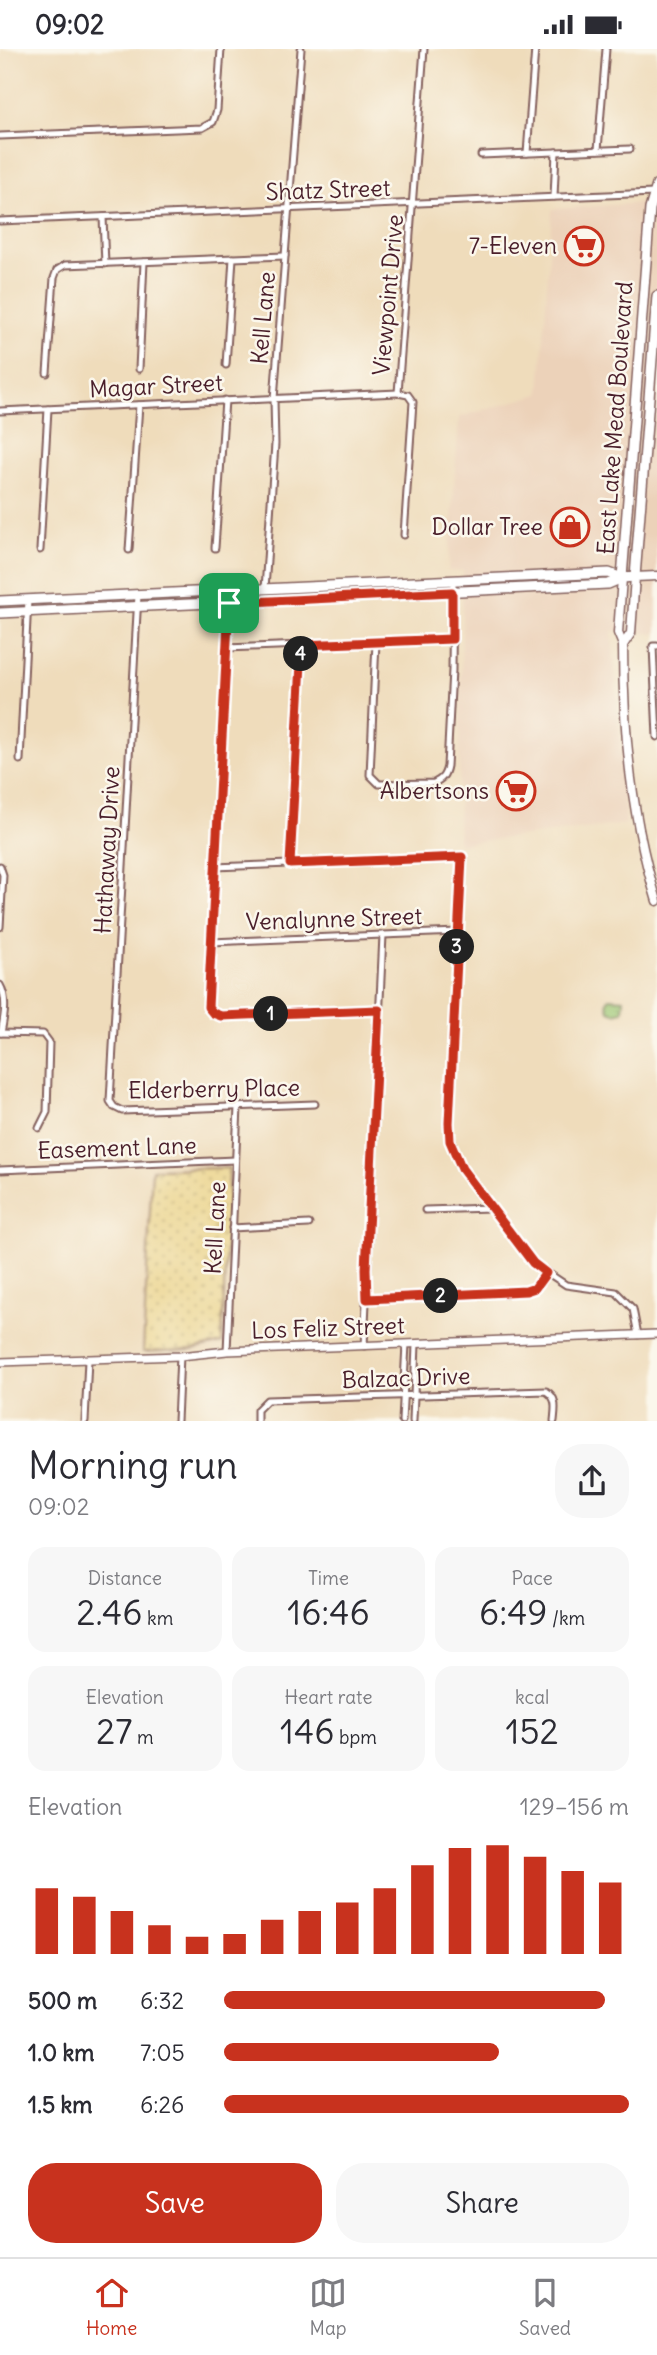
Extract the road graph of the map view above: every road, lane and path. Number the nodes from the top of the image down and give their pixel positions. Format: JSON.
{"nodes":[{"id":1,"x":220,"y":49,"type":"edge"},
{"id":2,"x":301,"y":49,"type":"edge"},
{"id":3,"x":424,"y":49,"type":"edge"},
{"id":4,"x":535,"y":49,"type":"edge"},
{"id":5,"x":606,"y":49,"type":"edge"},
{"id":6,"x":0,"y":136,"type":"edge"},
{"id":7,"x":630,"y":149,"type":"dead end"},
{"id":8,"x":598,"y":150,"type":"junction"},
{"id":9,"x":556,"y":152,"type":"junction"},
{"id":10,"x":527,"y":153,"type":"junction"},
{"id":11,"x":481,"y":155,"type":"dead end"},
{"id":12,"x":657,"y":185,"type":"edge"},
{"id":13,"x":657,"y":194,"type":"edge"},
{"id":14,"x":554,"y":198,"type":"junction"},
{"id":15,"x":413,"y":203,"type":"junction"},
{"id":16,"x":290,"y":209,"type":"junction"},
{"id":17,"x":103,"y":217,"type":"junction"},
{"id":18,"x":0,"y":221,"type":"edge"},
{"id":19,"x":285,"y":256,"type":"junction"},
{"id":20,"x":233,"y":258,"type":"junction"},
{"id":21,"x":144,"y":262,"type":"junction"},
{"id":22,"x":105,"y":264,"type":"junction"},
{"id":23,"x":657,"y":296,"type":"edge"},
{"id":24,"x":640,"y":340,"type":"junction"},
{"id":25,"x":226,"y":365,"type":"dead end"},
{"id":26,"x":139,"y":369,"type":"dead end"},
{"id":27,"x":651,"y":369,"type":"junction"},
{"id":28,"x":47,"y":373,"type":"dead end"},
{"id":29,"x":398,"y":393,"type":"junction"},
{"id":30,"x":274,"y":399,"type":"junction"},
{"id":31,"x":225,"y":400,"type":"junction"},
{"id":32,"x":139,"y":405,"type":"junction"},
{"id":33,"x":635,"y":407,"type":"junction"},
{"id":34,"x":48,"y":409,"type":"junction"},
{"id":35,"x":0,"y":411,"type":"edge"},
{"id":36,"x":644,"y":461,"type":"junction"},
{"id":37,"x":404,"y":535,"type":"dead end"},
{"id":38,"x":215,"y":548,"type":"dead end"},
{"id":39,"x":40,"y":550,"type":"dead end"},
{"id":40,"x":129,"y":550,"type":"dead end"},
{"id":41,"x":528,"y":576,"type":"junction"},
{"id":42,"x":657,"y":576,"type":"edge"},
{"id":43,"x":635,"y":577,"type":"junction"},
{"id":44,"x":622,"y":578,"type":"junction"},
{"id":45,"x":453,"y":580,"type":"junction"},
{"id":46,"x":528,"y":588,"type":"junction"},
{"id":47,"x":264,"y":589,"type":"junction"},
{"id":48,"x":230,"y":591,"type":"junction"},
{"id":49,"x":452,"y":592,"type":"junction"},
{"id":50,"x":138,"y":595,"type":"junction"},
{"id":51,"x":28,"y":600,"type":"junction"},
{"id":52,"x":0,"y":601,"type":"edge"},
{"id":53,"x":229,"y":603,"type":"junction"},
{"id":54,"x":138,"y":607,"type":"junction"},
{"id":55,"x":28,"y":611,"type":"junction"},
{"id":56,"x":0,"y":613,"type":"edge"},
{"id":57,"x":452,"y":639,"type":"junction"},
{"id":58,"x":376,"y":642,"type":"junction"},
{"id":59,"x":302,"y":645,"type":"junction"},
{"id":60,"x":623,"y":645,"type":"junction"},
{"id":61,"x":657,"y":646,"type":"edge"},
{"id":62,"x":226,"y":649,"type":"junction"},
{"id":63,"x":657,"y":737,"type":"edge"},
{"id":64,"x":20,"y":760,"type":"dead end"},
{"id":65,"x":290,"y":864,"type":"junction"},
{"id":66,"x":0,"y":866,"type":"edge"},
{"id":67,"x":215,"y":867,"type":"junction"},
{"id":68,"x":657,"y":901,"type":"edge"},
{"id":69,"x":0,"y":927,"type":"edge"},
{"id":70,"x":458,"y":932,"type":"junction"},
{"id":71,"x":383,"y":935,"type":"junction"},
{"id":72,"x":211,"y":941,"type":"junction"},
{"id":73,"x":0,"y":985,"type":"edge"},
{"id":74,"x":379,"y":1010,"type":"junction"},
{"id":75,"x":0,"y":1032,"type":"edge"},
{"id":76,"x":315,"y":1104,"type":"dead end"},
{"id":77,"x":114,"y":1107,"type":"joint"},
{"id":78,"x":238,"y":1107,"type":"junction"},
{"id":79,"x":39,"y":1128,"type":"dead end"},
{"id":80,"x":235,"y":1160,"type":"junction"},
{"id":81,"x":0,"y":1170,"type":"edge"},
{"id":82,"x":491,"y":1208,"type":"junction"},
{"id":83,"x":425,"y":1210,"type":"dead end"},
{"id":84,"x":309,"y":1224,"type":"dead end"},
{"id":85,"x":232,"y":1228,"type":"junction"},
{"id":86,"x":546,"y":1273,"type":"junction"},
{"id":87,"x":367,"y":1299,"type":"junction"},
{"id":88,"x":657,"y":1334,"type":"edge"},
{"id":89,"x":638,"y":1335,"type":"junction"},
{"id":90,"x":416,"y":1343,"type":"junction"},
{"id":91,"x":406,"y":1344,"type":"junction"},
{"id":92,"x":364,"y":1346,"type":"junction"},
{"id":93,"x":227,"y":1351,"type":"junction"},
{"id":94,"x":180,"y":1356,"type":"junction"},
{"id":95,"x":88,"y":1360,"type":"junction"},
{"id":96,"x":0,"y":1362,"type":"edge"},
{"id":97,"x":404,"y":1395,"type":"junction"},
{"id":98,"x":414,"y":1395,"type":"junction"},
{"id":99,"x":85,"y":1420,"type":"edge"},
{"id":100,"x":177,"y":1420,"type":"edge"},
{"id":101,"x":257,"y":1420,"type":"edge"},
{"id":102,"x":402,"y":1420,"type":"edge"},
{"id":103,"x":413,"y":1420,"type":"edge"},
{"id":104,"x":554,"y":1420,"type":"edge"}],
"edges":[{"from":1,"to":6,"type":"street"},
{"from":2,"to":16,"type":"street","name":"Kell Lane"},
{"from":3,"to":15,"type":"street","name":"Viewpoint Drive"},
{"from":4,"to":10,"type":"street"},
{"from":5,"to":8,"type":"street"},
{"from":7,"to":8,"type":"street"},
{"from":8,"to":9,"type":"street"},
{"from":9,"to":10,"type":"street"},
{"from":9,"to":14,"type":"street"},
{"from":10,"to":11,"type":"street"},
{"from":12,"to":13,"type":"main road","name":"East Lake Mead Boulevard"},
{"from":13,"to":14,"type":"street","name":"Shatz Street"},
{"from":13,"to":24,"type":"main road","name":"East Lake Mead Boulevard"},
{"from":14,"to":15,"type":"street","name":"Shatz Street"},
{"from":15,"to":16,"type":"street","name":"Shatz Street"},
{"from":15,"to":29,"type":"street","name":"Viewpoint Drive"},
{"from":16,"to":17,"type":"street","name":"Shatz Street"},
{"from":16,"to":19,"type":"street","name":"Kell Lane"},
{"from":17,"to":18,"type":"street","name":"Shatz Street"},
{"from":17,"to":22,"type":"street"},
{"from":19,"to":20,"type":"street"},
{"from":19,"to":30,"type":"street","name":"Kell Lane"},
{"from":20,"to":21,"type":"street"},
{"from":20,"to":25,"type":"street"},
{"from":21,"to":22,"type":"street"},
{"from":21,"to":26,"type":"street"},
{"from":22,"to":28,"type":"street"},
{"from":23,"to":27,"type":"main road","name":"East Lake Mead Boulevard"},
{"from":24,"to":27,"type":"main road"},
{"from":24,"to":33,"type":"main road","name":"East Lake Mead Boulevard"},
{"from":27,"to":36,"type":"main road","name":"East Lake Mead Boulevard"},
{"from":29,"to":30,"type":"street","name":"Magar Street"},
{"from":29,"to":37,"type":"street","name":"Viewpoint Drive"},
{"from":30,"to":31,"type":"street","name":"Magar Street"},
{"from":30,"to":47,"type":"street","name":"Kell Lane"},
{"from":31,"to":32,"type":"street","name":"Magar Street"},
{"from":31,"to":38,"type":"street"},
{"from":32,"to":34,"type":"street","name":"Magar Street"},
{"from":32,"to":40,"type":"street"},
{"from":33,"to":36,"type":"main road"},
{"from":33,"to":44,"type":"main road","name":"East Lake Mead Boulevard"},
{"from":34,"to":35,"type":"street","name":"Magar Street"},
{"from":34,"to":39,"type":"street"},
{"from":36,"to":43,"type":"main road","name":"East Lake Mead Boulevard"},
{"from":41,"to":44,"type":"main road"},
{"from":41,"to":45,"type":"main road"},
{"from":41,"to":46,"type":"main road"},
{"from":42,"to":43,"type":"main road"},
{"from":43,"to":44,"type":"main road"},
{"from":43,"to":60,"type":"main road","name":"East Lake Mead Boulevard"},
{"from":44,"to":46,"type":"main road"},
{"from":44,"to":60,"type":"main road","name":"East Lake Mead Boulevard"},
{"from":45,"to":47,"type":"main road"},
{"from":45,"to":49,"type":"street"},
{"from":46,"to":49,"type":"main road"},
{"from":47,"to":48,"type":"main road"},
{"from":48,"to":50,"type":"main road"},
{"from":48,"to":53,"type":"street"},
{"from":49,"to":53,"type":"main road"},
{"from":49,"to":57,"type":"street"},
{"from":50,"to":51,"type":"main road"},
{"from":50,"to":54,"type":"street","name":"Hathaway Drive"},
{"from":51,"to":52,"type":"main road"},
{"from":51,"to":55,"type":"street"},
{"from":53,"to":54,"type":"main road"},
{"from":53,"to":62,"type":"street"},
{"from":54,"to":55,"type":"main road"},
{"from":54,"to":77,"type":"street","name":"Hathaway Drive"},
{"from":55,"to":56,"type":"main road"},
{"from":55,"to":64,"type":"street"},
{"from":57,"to":58,"type":"street"},
{"from":57,"to":58,"type":"street"},
{"from":58,"to":59,"type":"street"},
{"from":59,"to":62,"type":"street"},
{"from":59,"to":65,"type":"street"},
{"from":60,"to":68,"type":"main road","name":"East Lake Mead Boulevard"},
{"from":61,"to":63,"type":"street"},
{"from":62,"to":67,"type":"street"},
{"from":65,"to":67,"type":"street"},
{"from":65,"to":70,"type":"street"},
{"from":66,"to":69,"type":"street"},
{"from":67,"to":72,"type":"street"},
{"from":70,"to":71,"type":"street","name":"Venalynne Street"},
{"from":70,"to":82,"type":"street"},
{"from":71,"to":72,"type":"street","name":"Venalynne Street"},
{"from":71,"to":74,"type":"street"},
{"from":72,"to":74,"type":"street"},
{"from":73,"to":75,"type":"street"},
{"from":74,"to":87,"type":"street"},
{"from":75,"to":79,"type":"street"},
{"from":76,"to":78,"type":"street","name":"Elderberry Place"},
{"from":77,"to":78,"type":"street","name":"Elderberry Place"},
{"from":78,"to":80,"type":"street","name":"Kell Lane"},
{"from":80,"to":81,"type":"street","name":"Easement Lane"},
{"from":80,"to":85,"type":"street","name":"Kell Lane"},
{"from":82,"to":83,"type":"street"},
{"from":82,"to":86,"type":"street"},
{"from":84,"to":85,"type":"street"},
{"from":85,"to":93,"type":"street","name":"Kell Lane"},
{"from":86,"to":87,"type":"street"},
{"from":86,"to":89,"type":"street"},
{"from":87,"to":92,"type":"street"},
{"from":88,"to":89,"type":"street","name":"Los Feliz Street"},
{"from":89,"to":90,"type":"street","name":"Los Feliz Street"},
{"from":90,"to":91,"type":"street","name":"Los Feliz Street"},
{"from":90,"to":98,"type":"street"},
{"from":91,"to":92,"type":"street","name":"Los Feliz Street"},
{"from":91,"to":97,"type":"street"},
{"from":92,"to":93,"type":"street","name":"Los Feliz Street"},
{"from":93,"to":94,"type":"street","name":"Los Feliz Street"},
{"from":94,"to":95,"type":"street","name":"Los Feliz Street"},
{"from":94,"to":100,"type":"street"},
{"from":95,"to":96,"type":"street","name":"Los Feliz Street"},
{"from":95,"to":99,"type":"street"},
{"from":97,"to":98,"type":"street","name":"Balzac Drive"},
{"from":97,"to":101,"type":"street","name":"Balzac Drive"},
{"from":97,"to":102,"type":"street"},
{"from":98,"to":103,"type":"street"},
{"from":98,"to":104,"type":"street","name":"Balzac Drive"}]}
